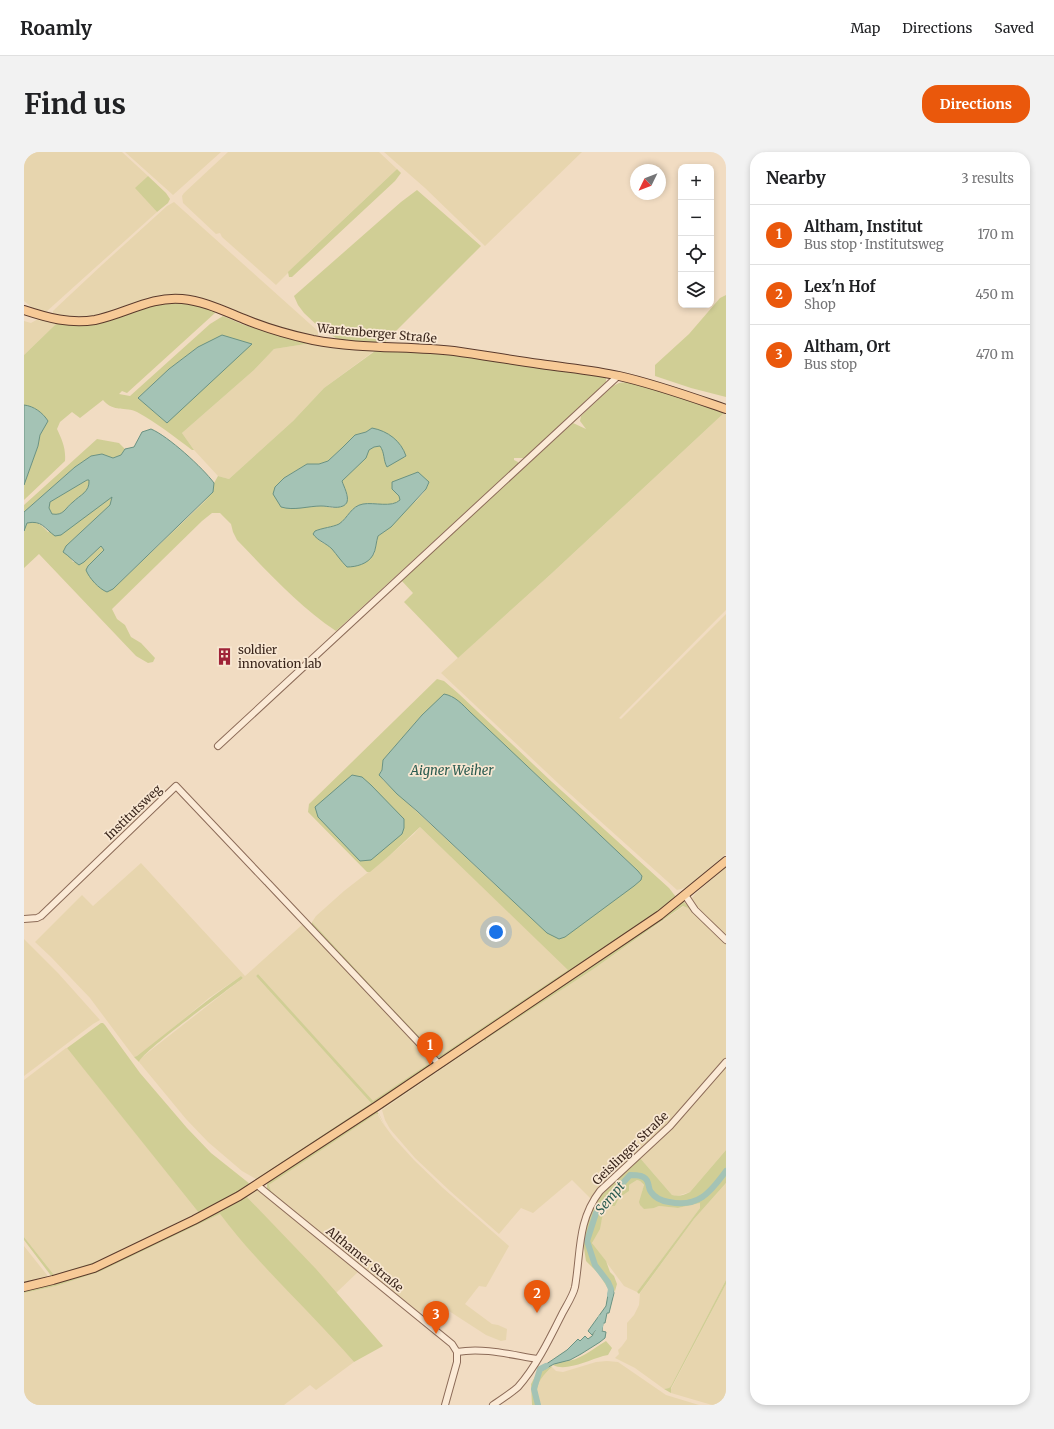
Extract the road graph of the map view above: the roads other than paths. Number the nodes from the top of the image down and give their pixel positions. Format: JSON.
{"nodes":[{"id":1,"x":24,"y":310,"type":"edge"},
{"id":2,"x":618,"y":376,"type":"junction"},
{"id":3,"x":726,"y":409,"type":"edge"},
{"id":4,"x":218,"y":746,"type":"dead end"},
{"id":5,"x":726,"y":861,"type":"edge"},
{"id":6,"x":685,"y":896,"type":"junction"},
{"id":7,"x":24,"y":919,"type":"edge"},
{"id":8,"x":726,"y":940,"type":"edge"},
{"id":9,"x":726,"y":1062,"type":"edge"},
{"id":10,"x":439,"y":1064,"type":"junction"},
{"id":11,"x":257,"y":1185,"type":"junction"},
{"id":12,"x":24,"y":1287,"type":"edge"},
{"id":13,"x":457,"y":1352,"type":"junction"},
{"id":14,"x":537,"y":1359,"type":"junction"},
{"id":15,"x":444,"y":1405,"type":"edge"},
{"id":16,"x":493,"y":1405,"type":"edge"}],
"edges":[{"from":1,"to":2,"type":"main road","name":"Wartenberger Straße"},
{"from":2,"to":3,"type":"main road","name":"Wartenberger Straße"},
{"from":2,"to":4,"type":"street"},
{"from":5,"to":6,"type":"main road"},
{"from":6,"to":8,"type":"street"},
{"from":6,"to":10,"type":"main road"},
{"from":7,"to":10,"type":"street","name":"Institutsweg"},
{"from":9,"to":14,"type":"street","name":"Geislinger Straße"},
{"from":10,"to":11,"type":"main road"},
{"from":11,"to":12,"type":"main road"},
{"from":11,"to":13,"type":"street","name":"Althamer Straße"},
{"from":13,"to":14,"type":"street"},
{"from":13,"to":15,"type":"street"},
{"from":14,"to":16,"type":"street","name":"Geislinger Straße"}]}
